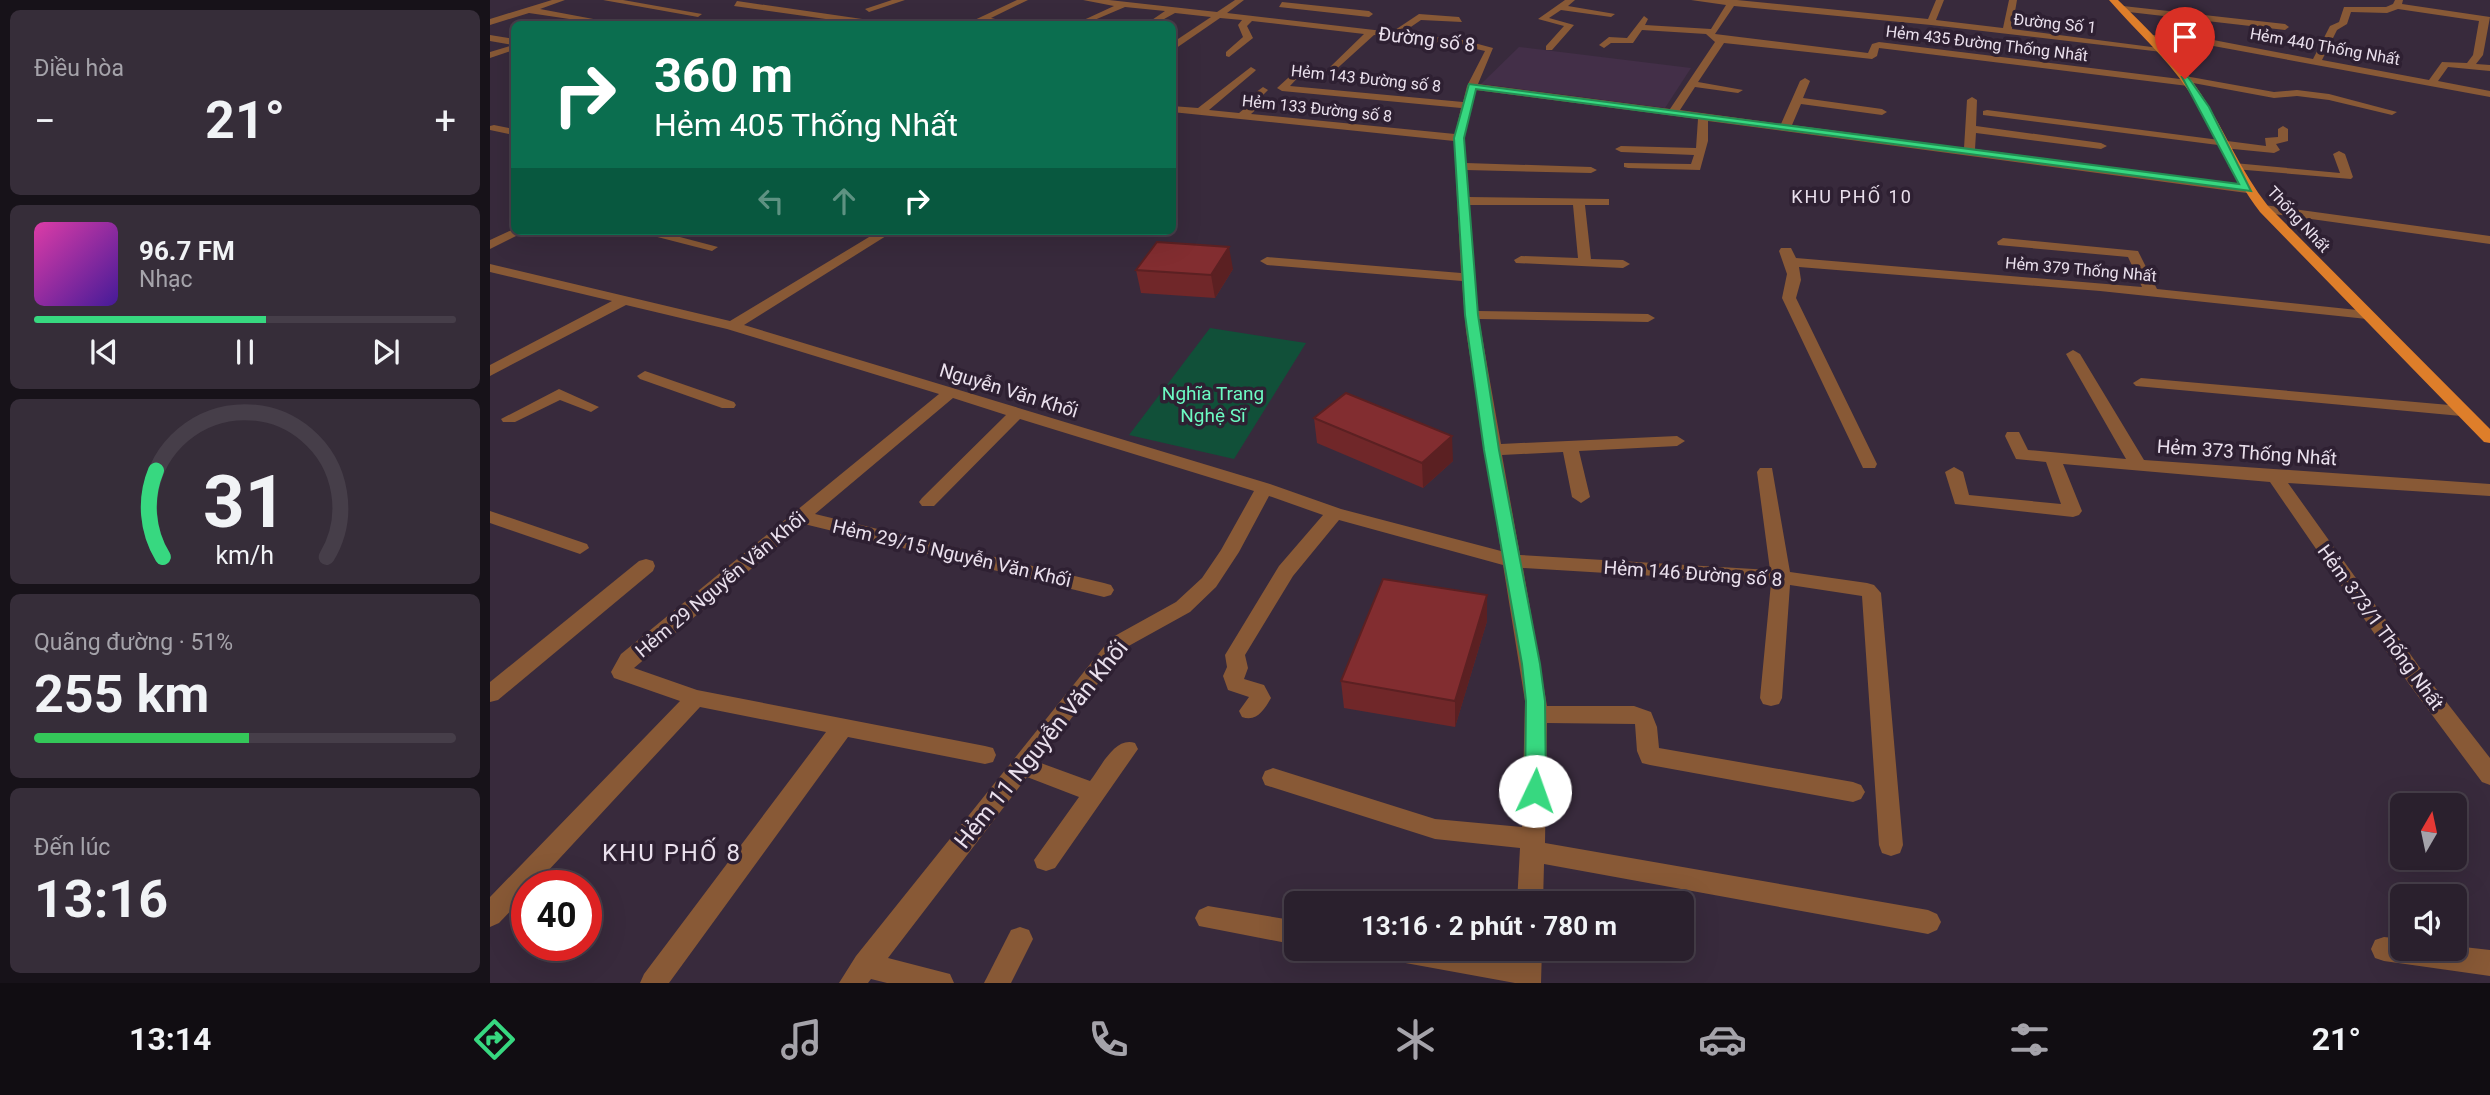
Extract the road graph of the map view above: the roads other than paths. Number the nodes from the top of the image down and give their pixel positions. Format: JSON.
{"nodes":[{"id":1,"x":561,"y":0,"type":"edge"},
{"id":2,"x":607,"y":0,"type":"edge"},
{"id":3,"x":901,"y":0,"type":"edge"},
{"id":4,"x":1024,"y":0,"type":"edge"},
{"id":5,"x":1087,"y":0,"type":"edge"},
{"id":6,"x":1198,"y":0,"type":"edge"},
{"id":7,"x":1240,"y":0,"type":"edge"},
{"id":8,"x":1571,"y":0,"type":"edge"},
{"id":9,"x":1695,"y":0,"type":"edge"},
{"id":10,"x":1940,"y":0,"type":"edge"},
{"id":11,"x":2013,"y":0,"type":"edge"},
{"id":12,"x":2113,"y":0,"type":"edge"},
{"id":13,"x":1731,"y":2,"type":"edge"},
{"id":14,"x":1131,"y":3,"type":"edge"},
{"id":15,"x":2398,"y":3,"type":"edge"},
{"id":16,"x":737,"y":4,"type":"dead end"},
{"id":17,"x":1283,"y":5,"type":"dead end"},
{"id":18,"x":1557,"y":7,"type":"junction"},
{"id":19,"x":869,"y":9,"type":"dead end"},
{"id":20,"x":2123,"y":9,"type":"junction"},
{"id":21,"x":528,"y":10,"type":"junction"},
{"id":22,"x":1176,"y":10,"type":"junction"},
{"id":23,"x":1369,"y":14,"type":"dead end"},
{"id":24,"x":1611,"y":14,"type":"dead end"},
{"id":25,"x":698,"y":15,"type":"dead end"},
{"id":26,"x":1217,"y":15,"type":"junction"},
{"id":27,"x":1646,"y":16,"type":"dead end"},
{"id":28,"x":1675,"y":16,"type":"dead end"},
{"id":29,"x":1251,"y":18,"type":"junction"},
{"id":30,"x":980,"y":19,"type":"junction"},
{"id":31,"x":2488,"y":19,"type":"edge"},
{"id":32,"x":1459,"y":20,"type":"dead end"},
{"id":33,"x":597,"y":21,"type":"edge"},
{"id":34,"x":855,"y":21,"type":"edge"},
{"id":35,"x":976,"y":21,"type":"edge"},
{"id":36,"x":993,"y":21,"type":"edge"},
{"id":37,"x":1086,"y":21,"type":"edge"},
{"id":38,"x":1100,"y":21,"type":"edge"},
{"id":39,"x":1156,"y":21,"type":"edge"},
{"id":40,"x":490,"y":22,"type":"edge"},
{"id":41,"x":1931,"y":22,"type":"junction"},
{"id":42,"x":2285,"y":26,"type":"dead end"},
{"id":43,"x":1639,"y":27,"type":"junction"},
{"id":44,"x":1667,"y":30,"type":"junction"},
{"id":45,"x":1372,"y":32,"type":"junction"},
{"id":46,"x":2007,"y":32,"type":"junction"},
{"id":47,"x":1710,"y":34,"type":"junction"},
{"id":48,"x":1394,"y":35,"type":"junction"},
{"id":49,"x":490,"y":38,"type":"edge"},
{"id":50,"x":2153,"y":38,"type":"junction"},
{"id":51,"x":1721,"y":40,"type":"junction"},
{"id":52,"x":511,"y":44,"type":"edge"},
{"id":53,"x":1176,"y":45,"type":"edge"},
{"id":54,"x":1604,"y":45,"type":"dead end"},
{"id":55,"x":511,"y":46,"type":"edge"},
{"id":56,"x":1549,"y":48,"type":"dead end"},
{"id":57,"x":2162,"y":49,"type":"junction"},
{"id":58,"x":1228,"y":54,"type":"dead end"},
{"id":59,"x":490,"y":55,"type":"edge"},
{"id":60,"x":2318,"y":60,"type":"junction"},
{"id":61,"x":2471,"y":64,"type":"junction"},
{"id":62,"x":2176,"y":68,"type":"junction"},
{"id":63,"x":2490,"y":68,"type":"edge"},
{"id":64,"x":1251,"y":70,"type":"dead end"},
{"id":65,"x":1298,"y":71,"type":"dead end"},
{"id":66,"x":1331,"y":72,"type":"dead end"},
{"id":67,"x":2232,"y":76,"type":"dead end"},
{"id":68,"x":1805,"y":81,"type":"dead end"},
{"id":69,"x":2186,"y":81,"type":"junction"},
{"id":70,"x":2432,"y":81,"type":"junction"},
{"id":71,"x":1692,"y":84,"type":"junction"},
{"id":72,"x":1472,"y":86,"type":"junction"},
{"id":73,"x":1263,"y":90,"type":"dead end"},
{"id":74,"x":1738,"y":90,"type":"dead end"},
{"id":75,"x":2490,"y":94,"type":"edge"},
{"id":76,"x":1797,"y":100,"type":"junction"},
{"id":77,"x":1972,"y":100,"type":"dead end"},
{"id":78,"x":1465,"y":105,"type":"junction"},
{"id":79,"x":1176,"y":109,"type":"edge"},
{"id":80,"x":1200,"y":112,"type":"junction"},
{"id":81,"x":1882,"y":112,"type":"dead end"},
{"id":82,"x":2392,"y":112,"type":"dead end"},
{"id":83,"x":1673,"y":113,"type":"junction"},
{"id":84,"x":1987,"y":113,"type":"dead end"},
{"id":85,"x":1241,"y":116,"type":"junction"},
{"id":86,"x":1703,"y":117,"type":"junction"},
{"id":87,"x":494,"y":128,"type":"dead end"},
{"id":88,"x":1785,"y":128,"type":"junction"},
{"id":89,"x":1971,"y":129,"type":"junction"},
{"id":90,"x":2283,"y":129,"type":"dead end"},
{"id":91,"x":511,"y":131,"type":"edge"},
{"id":92,"x":1459,"y":138,"type":"junction"},
{"id":93,"x":2222,"y":143,"type":"junction"},
{"id":94,"x":2101,"y":146,"type":"dead end"},
{"id":95,"x":1621,"y":149,"type":"dead end"},
{"id":96,"x":1700,"y":152,"type":"junction"},
{"id":97,"x":1969,"y":152,"type":"junction"},
{"id":98,"x":2339,"y":154,"type":"dead end"},
{"id":99,"x":1628,"y":165,"type":"dead end"},
{"id":100,"x":1461,"y":166,"type":"junction"},
{"id":101,"x":2234,"y":166,"type":"junction"},
{"id":102,"x":1591,"y":170,"type":"dead end"},
{"id":103,"x":2247,"y":189,"type":"junction"},
{"id":104,"x":1462,"y":201,"type":"junction"},
{"id":105,"x":1579,"y":202,"type":"junction"},
{"id":106,"x":1605,"y":202,"type":"dead end"},
{"id":107,"x":2264,"y":209,"type":"junction"},
{"id":108,"x":511,"y":235,"type":"edge"},
{"id":109,"x":658,"y":235,"type":"edge"},
{"id":110,"x":881,"y":235,"type":"edge"},
{"id":111,"x":2490,"y":240,"type":"edge"},
{"id":112,"x":2003,"y":242,"type":"dead end"},
{"id":113,"x":490,"y":245,"type":"edge"},
{"id":114,"x":712,"y":247,"type":"dead end"},
{"id":115,"x":1521,"y":260,"type":"dead end"},
{"id":116,"x":1268,"y":261,"type":"dead end"},
{"id":117,"x":1585,"y":262,"type":"junction"},
{"id":118,"x":1623,"y":264,"type":"dead end"},
{"id":119,"x":490,"y":268,"type":"edge"},
{"id":120,"x":1469,"y":278,"type":"junction"},
{"id":121,"x":2152,"y":293,"type":"junction"},
{"id":122,"x":625,"y":300,"type":"junction"},
{"id":123,"x":1472,"y":315,"type":"junction"},
{"id":124,"x":2367,"y":315,"type":"junction"},
{"id":125,"x":1648,"y":318,"type":"dead end"},
{"id":126,"x":732,"y":326,"type":"junction"},
{"id":127,"x":2073,"y":354,"type":"dead end"},
{"id":128,"x":490,"y":371,"type":"edge"},
{"id":129,"x":645,"y":376,"type":"dead end"},
{"id":130,"x":2141,"y":383,"type":"dead end"},
{"id":131,"x":949,"y":394,"type":"junction"},
{"id":132,"x":728,"y":405,"type":"dead end"},
{"id":133,"x":591,"y":407,"type":"dead end"},
{"id":134,"x":2461,"y":411,"type":"junction"},
{"id":135,"x":1016,"y":414,"type":"junction"},
{"id":136,"x":509,"y":419,"type":"dead end"},
{"id":137,"x":2013,"y":436,"type":"dead end"},
{"id":138,"x":2490,"y":438,"type":"edge"},
{"id":139,"x":1677,"y":441,"type":"dead end"},
{"id":140,"x":1570,"y":446,"type":"junction"},
{"id":141,"x":1492,"y":450,"type":"junction"},
{"id":142,"x":2052,"y":457,"type":"junction"},
{"id":143,"x":1869,"y":464,"type":"dead end"},
{"id":144,"x":2138,"y":465,"type":"junction"},
{"id":145,"x":1766,"y":472,"type":"dead end"},
{"id":146,"x":1954,"y":472,"type":"dead end"},
{"id":147,"x":2274,"y":477,"type":"junction"},
{"id":148,"x":1264,"y":488,"type":"junction"},
{"id":149,"x":2490,"y":490,"type":"edge"},
{"id":150,"x":1581,"y":497,"type":"dead end"},
{"id":151,"x":928,"y":502,"type":"dead end"},
{"id":152,"x":1335,"y":513,"type":"junction"},
{"id":153,"x":490,"y":517,"type":"edge"},
{"id":154,"x":801,"y":517,"type":"junction"},
{"id":155,"x":580,"y":548,"type":"dead end"},
{"id":156,"x":1514,"y":562,"type":"junction"},
{"id":157,"x":646,"y":566,"type":"dead end"},
{"id":158,"x":1781,"y":577,"type":"junction"},
{"id":159,"x":1104,"y":590,"type":"dead end"},
{"id":160,"x":490,"y":694,"type":"edge"},
{"id":161,"x":696,"y":698,"type":"junction"},
{"id":162,"x":1772,"y":698,"type":"dead end"},
{"id":163,"x":1250,"y":711,"type":"dead end"},
{"id":164,"x":1536,"y":714,"type":"junction"},
{"id":165,"x":841,"y":729,"type":"junction"},
{"id":166,"x":1127,"y":749,"type":"dead end"},
{"id":167,"x":985,"y":755,"type":"dead end"},
{"id":168,"x":1022,"y":765,"type":"junction"},
{"id":169,"x":2490,"y":775,"type":"edge"},
{"id":170,"x":1273,"y":778,"type":"dead end"},
{"id":171,"x":1093,"y":792,"type":"junction"},
{"id":172,"x":1853,"y":792,"type":"dead end"},
{"id":173,"x":1531,"y":845,"type":"junction"},
{"id":174,"x":1891,"y":845,"type":"dead end"},
{"id":175,"x":1046,"y":860,"type":"dead end"},
{"id":176,"x":1530,"y":891,"type":"edge"},
{"id":177,"x":490,"y":915,"type":"edge"},
{"id":178,"x":1208,"y":918,"type":"dead end"},
{"id":179,"x":1928,"y":922,"type":"dead end"},
{"id":180,"x":1284,"y":931,"type":"edge"},
{"id":181,"x":1020,"y":939,"type":"dead end"},
{"id":182,"x":2384,"y":949,"type":"dead end"},
{"id":183,"x":1479,"y":961,"type":"edge"},
{"id":184,"x":2490,"y":963,"type":"edge"},
{"id":185,"x":1528,"y":968,"type":"edge"},
{"id":186,"x":858,"y":974,"type":"edge"},
{"id":187,"x":653,"y":983,"type":"edge"},
{"id":188,"x":941,"y":983,"type":"edge"},
{"id":189,"x":998,"y":983,"type":"edge"}],
"edges":[{"from":1,"to":21,"type":"street"},
{"from":2,"to":25,"type":"street"},
{"from":3,"to":19,"type":"street"},
{"from":4,"to":30,"type":"street"},
{"from":5,"to":14,"type":"street","name":"Đường số 8"},
{"from":6,"to":22,"type":"street"},
{"from":7,"to":26,"type":"street"},
{"from":8,"to":18,"type":"street"},
{"from":9,"to":13,"type":"street","name":"Đường Số 1"},
{"from":10,"to":41,"type":"street"},
{"from":11,"to":46,"type":"street"},
{"from":12,"to":20,"type":"main road","name":"Thống Nhất"},
{"from":13,"to":41,"type":"street","name":"Đường Số 1"},
{"from":13,"to":47,"type":"street"},
{"from":14,"to":22,"type":"street","name":"Đường số 8"},
{"from":14,"to":37,"type":"street"},
{"from":14,"to":38,"type":"street"},
{"from":15,"to":31,"type":"street"},
{"from":15,"to":60,"type":"street"},
{"from":16,"to":34,"type":"street"},
{"from":17,"to":23,"type":"street"},
{"from":18,"to":24,"type":"street"},
{"from":18,"to":56,"type":"street"},
{"from":20,"to":42,"type":"street"},
{"from":20,"to":50,"type":"main road","name":"Thống Nhất"},
{"from":21,"to":33,"type":"street"},
{"from":21,"to":40,"type":"street"},
{"from":22,"to":26,"type":"street","name":"Đường số 8"},
{"from":22,"to":39,"type":"street"},
{"from":26,"to":29,"type":"street","name":"Đường số 8"},
{"from":26,"to":53,"type":"street"},
{"from":27,"to":43,"type":"street"},
{"from":28,"to":44,"type":"street"},
{"from":29,"to":45,"type":"street","name":"Đường số 8"},
{"from":29,"to":58,"type":"street"},
{"from":30,"to":35,"type":"street"},
{"from":30,"to":36,"type":"street"},
{"from":31,"to":61,"type":"street"},
{"from":32,"to":48,"type":"street"},
{"from":41,"to":46,"type":"street","name":"Đường Số 1"},
{"from":43,"to":44,"type":"street"},
{"from":43,"to":54,"type":"street"},
{"from":44,"to":47,"type":"street"},
{"from":45,"to":48,"type":"street","name":"Đường số 8"},
{"from":45,"to":66,"type":"street"},
{"from":46,"to":57,"type":"street","name":"Đường Số 1"},
{"from":47,"to":51,"type":"street","name":"Hẻm 435 Đường Thống Nhất"},
{"from":48,"to":72,"type":"street","name":"Đường số 8"},
{"from":49,"to":52,"type":"street"},
{"from":50,"to":57,"type":"main road","name":"Thống Nhất"},
{"from":50,"to":60,"type":"street","name":"Hẻm 440 Thống Nhất"},
{"from":51,"to":69,"type":"street","name":"Hẻm 435 Đường Thống Nhất"},
{"from":51,"to":71,"type":"street"},
{"from":55,"to":59,"type":"street"},
{"from":57,"to":62,"type":"main road","name":"Thống Nhất"},
{"from":60,"to":70,"type":"street","name":"Hẻm 440 Thống Nhất"},
{"from":61,"to":63,"type":"street"},
{"from":61,"to":70,"type":"street"},
{"from":62,"to":67,"type":"street"},
{"from":62,"to":69,"type":"main road","name":"Thống Nhất"},
{"from":64,"to":80,"type":"street"},
{"from":65,"to":78,"type":"street","name":"Hẻm 143 Đường số 8"},
{"from":68,"to":76,"type":"street"},
{"from":69,"to":82,"type":"street","name":"Hẻm 435 Đường Thống Nhất"},
{"from":69,"to":93,"type":"main road","name":"Thống Nhất"},
{"from":70,"to":75,"type":"street","name":"Hẻm 440 Thống Nhất"},
{"from":71,"to":74,"type":"street"},
{"from":71,"to":83,"type":"street"},
{"from":72,"to":78,"type":"street","name":"Đường số 8"},
{"from":72,"to":83,"type":"street"},
{"from":73,"to":85,"type":"street"},
{"from":76,"to":81,"type":"street"},
{"from":76,"to":88,"type":"street"},
{"from":77,"to":89,"type":"street"},
{"from":78,"to":92,"type":"street","name":"Đường số 8"},
{"from":79,"to":80,"type":"street","name":"Hẻm 133 Đường số 8"},
{"from":80,"to":85,"type":"street","name":"Hẻm 133 Đường số 8"},
{"from":83,"to":86,"type":"street"},
{"from":84,"to":93,"type":"street"},
{"from":85,"to":92,"type":"street","name":"Hẻm 133 Đường số 8"},
{"from":86,"to":88,"type":"street"},
{"from":86,"to":96,"type":"street"},
{"from":87,"to":91,"type":"street"},
{"from":88,"to":97,"type":"street"},
{"from":89,"to":94,"type":"street"},
{"from":89,"to":97,"type":"street"},
{"from":90,"to":93,"type":"street"},
{"from":92,"to":100,"type":"street","name":"Đường số 8"},
{"from":93,"to":101,"type":"main road","name":"Thống Nhất"},
{"from":95,"to":96,"type":"street"},
{"from":96,"to":99,"type":"street"},
{"from":97,"to":103,"type":"street"},
{"from":98,"to":101,"type":"street"},
{"from":100,"to":102,"type":"street"},
{"from":100,"to":104,"type":"street","name":"Đường số 8"},
{"from":101,"to":103,"type":"main road","name":"Thống Nhất"},
{"from":103,"to":107,"type":"main road","name":"Thống Nhất"},
{"from":104,"to":105,"type":"street"},
{"from":104,"to":120,"type":"street","name":"Đường số 8"},
{"from":105,"to":106,"type":"street"},
{"from":105,"to":117,"type":"street"},
{"from":107,"to":111,"type":"street"},
{"from":107,"to":124,"type":"main road","name":"Thống Nhất"},
{"from":108,"to":113,"type":"street"},
{"from":109,"to":114,"type":"street"},
{"from":110,"to":126,"type":"street"},
{"from":112,"to":121,"type":"street"},
{"from":115,"to":117,"type":"street"},
{"from":116,"to":120,"type":"street"},
{"from":117,"to":118,"type":"street"},
{"from":119,"to":122,"type":"street","name":"Nguyễn Văn Khối"},
{"from":120,"to":123,"type":"street","name":"Đường số 8"},
{"from":121,"to":124,"type":"street","name":"Hẻm 379 Thống Nhất"},
{"from":121,"to":143,"type":"street","name":"Hẻm 379 Thống Nhất"},
{"from":122,"to":126,"type":"street","name":"Nguyễn Văn Khối"},
{"from":122,"to":128,"type":"street"},
{"from":123,"to":125,"type":"street"},
{"from":123,"to":141,"type":"street","name":"Đường số 8"},
{"from":124,"to":134,"type":"main road","name":"Thống Nhất"},
{"from":126,"to":131,"type":"street","name":"Nguyễn Văn Khối"},
{"from":127,"to":144,"type":"street"},
{"from":129,"to":132,"type":"street"},
{"from":130,"to":134,"type":"street"},
{"from":131,"to":135,"type":"street","name":"Nguyễn Văn Khối"},
{"from":131,"to":154,"type":"street","name":"Hẻm 29 Nguyễn Văn Khối"},
{"from":133,"to":136,"type":"street"},
{"from":134,"to":138,"type":"main road","name":"Thống Nhất"},
{"from":135,"to":148,"type":"street","name":"Nguyễn Văn Khối"},
{"from":135,"to":151,"type":"street"},
{"from":137,"to":142,"type":"street","name":"Hẻm 373 Thống Nhất"},
{"from":139,"to":140,"type":"street"},
{"from":140,"to":141,"type":"street"},
{"from":140,"to":150,"type":"street"},
{"from":141,"to":156,"type":"street","name":"Đường số 8"},
{"from":142,"to":144,"type":"street","name":"Hẻm 373 Thống Nhất"},
{"from":142,"to":146,"type":"street"},
{"from":144,"to":147,"type":"street","name":"Hẻm 373 Thống Nhất"},
{"from":145,"to":158,"type":"street"},
{"from":147,"to":149,"type":"street","name":"Hẻm 373 Thống Nhất"},
{"from":147,"to":169,"type":"street","name":"Hẻm 373/1 Thống Nhất"},
{"from":148,"to":152,"type":"street","name":"Nguyễn Văn Khối"},
{"from":148,"to":168,"type":"street","name":"Hẻm 11 Nguyễn Văn Khối"},
{"from":152,"to":156,"type":"street","name":"Nguyễn Văn Khối"},
{"from":152,"to":163,"type":"street"},
{"from":153,"to":155,"type":"street"},
{"from":154,"to":159,"type":"street","name":"Hẻm 29/15 Nguyễn Văn Khối"},
{"from":154,"to":161,"type":"street","name":"Hẻm 29 Nguyễn Văn Khối"},
{"from":156,"to":158,"type":"street","name":"Hẻm 146 Đường số 8"},
{"from":156,"to":164,"type":"street","name":"Đường số 8"},
{"from":157,"to":160,"type":"street"},
{"from":158,"to":162,"type":"street"},
{"from":158,"to":174,"type":"street","name":"Hẻm 146 Đường số 8"},
{"from":161,"to":165,"type":"street","name":"Hẻm 29 Nguyễn Văn Khối"},
{"from":161,"to":177,"type":"street"},
{"from":164,"to":172,"type":"street"},
{"from":164,"to":173,"type":"street","name":"Đường số 8"},
{"from":165,"to":167,"type":"street","name":"Hẻm 29 Nguyễn Văn Khối"},
{"from":165,"to":187,"type":"street"},
{"from":166,"to":171,"type":"street"},
{"from":168,"to":171,"type":"street"},
{"from":168,"to":186,"type":"street","name":"Hẻm 11 Nguyễn Văn Khối"},
{"from":170,"to":173,"type":"street"},
{"from":171,"to":175,"type":"street"},
{"from":173,"to":176,"type":"street","name":"Đường số 8"},
{"from":173,"to":179,"type":"street"},
{"from":178,"to":180,"type":"street"},
{"from":181,"to":189,"type":"street"},
{"from":182,"to":184,"type":"street"},
{"from":183,"to":185,"type":"street"},
{"from":186,"to":188,"type":"street"}]}
